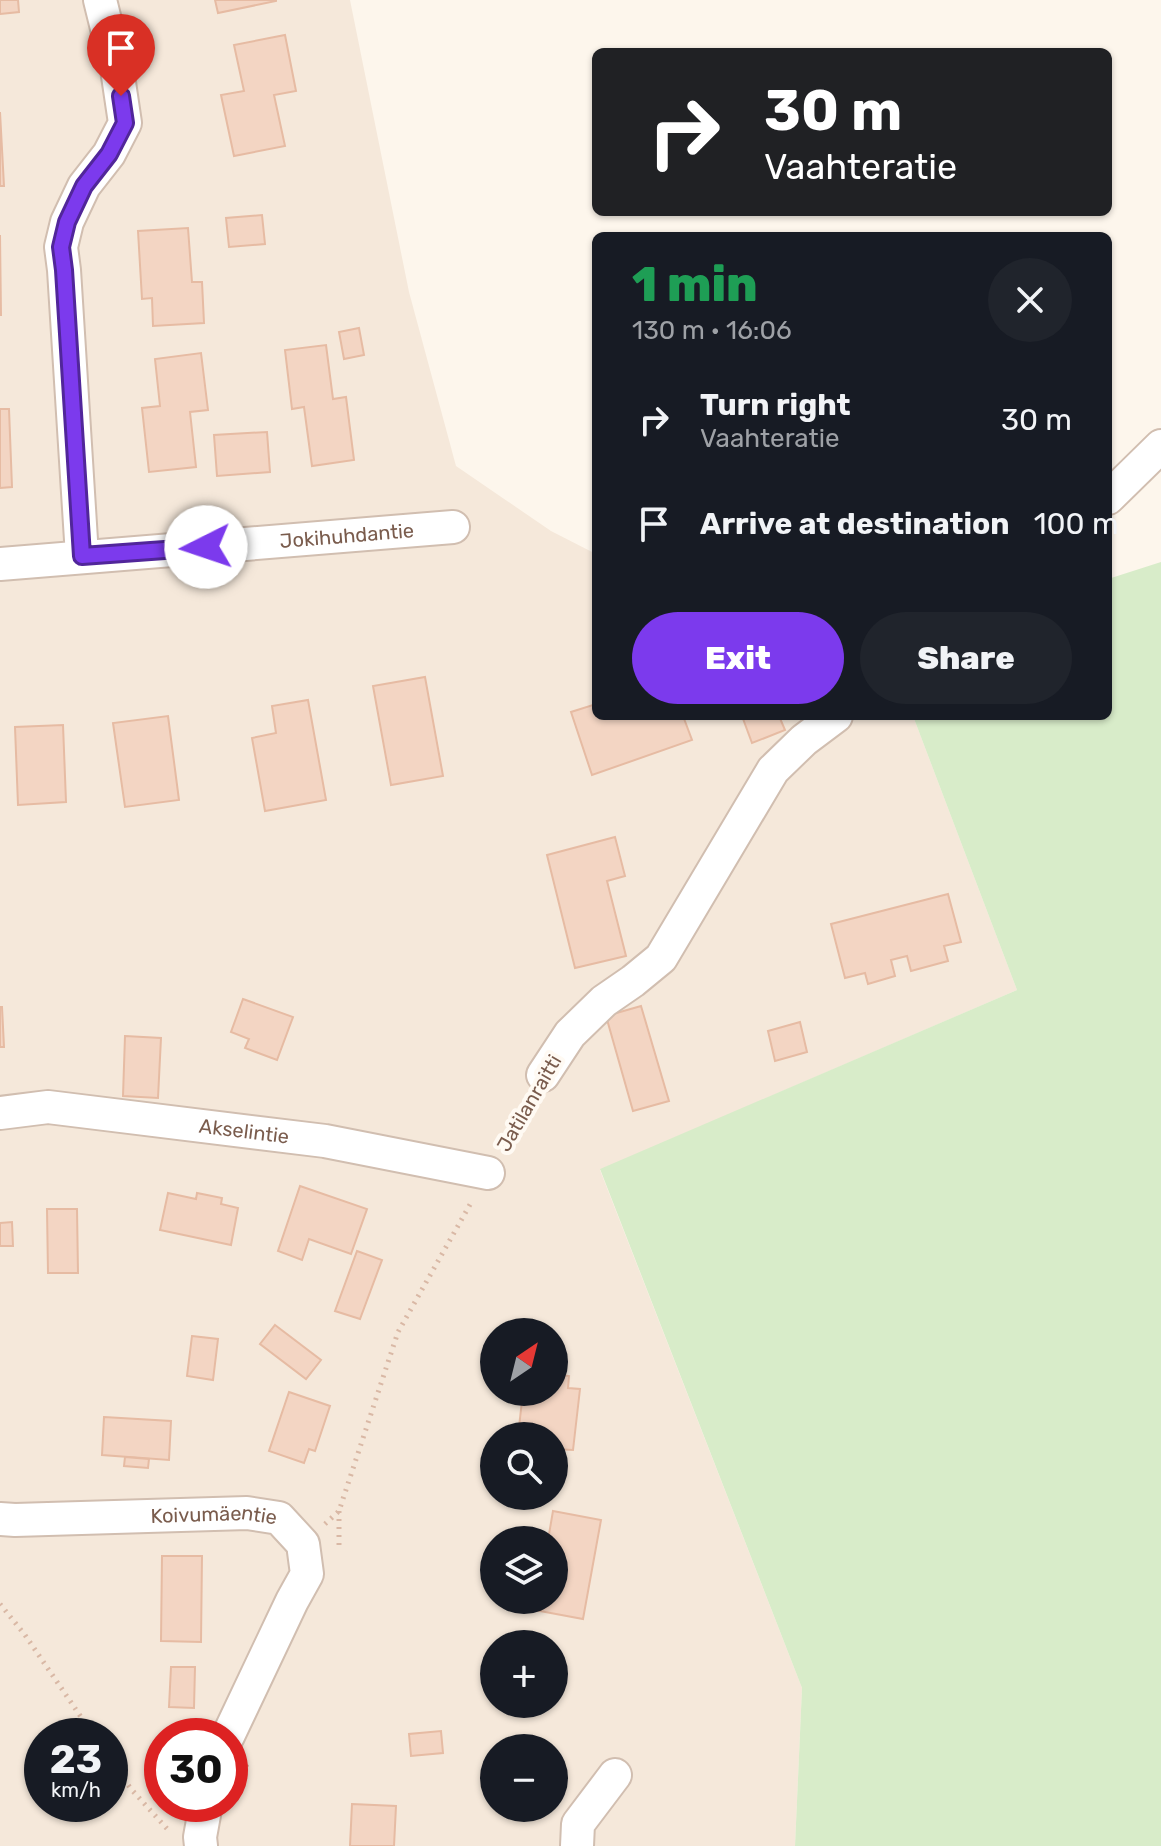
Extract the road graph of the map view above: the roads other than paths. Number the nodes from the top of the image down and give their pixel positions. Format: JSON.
{"nodes":[{"id":1,"x":100,"y":0,"type":"edge"},
{"id":2,"x":1161,"y":446,"type":"edge"},
{"id":3,"x":1112,"y":494,"type":"edge"},
{"id":4,"x":453,"y":527,"type":"dead end"},
{"id":5,"x":82,"y":556,"type":"junction"},
{"id":6,"x":0,"y":564,"type":"edge"},
{"id":7,"x":831,"y":720,"type":"edge"},
{"id":8,"x":543,"y":1075,"type":"road end"},
{"id":9,"x":0,"y":1113,"type":"edge"},
{"id":10,"x":488,"y":1173,"type":"road end"},
{"id":11,"x":0,"y":1519,"type":"edge"},
{"id":12,"x":237,"y":1718,"type":"edge"},
{"id":13,"x":615,"y":1775,"type":"dead end"},
{"id":14,"x":203,"y":1822,"type":"edge"},
{"id":15,"x":201,"y":1846,"type":"edge"},
{"id":16,"x":577,"y":1846,"type":"edge"}],
"edges":[{"from":1,"to":5,"type":"street"},
{"from":2,"to":3,"type":"street"},
{"from":4,"to":5,"type":"street","name":"Jokihuhdantie"},
{"from":5,"to":6,"type":"street","name":"Jokihuhdantie"},
{"from":7,"to":8,"type":"street","name":"Jatilanraitti"},
{"from":9,"to":10,"type":"street","name":"Akselintie"},
{"from":11,"to":12,"type":"street","name":"Koivumäentie"},
{"from":13,"to":16,"type":"street"},
{"from":14,"to":15,"type":"street"}]}
